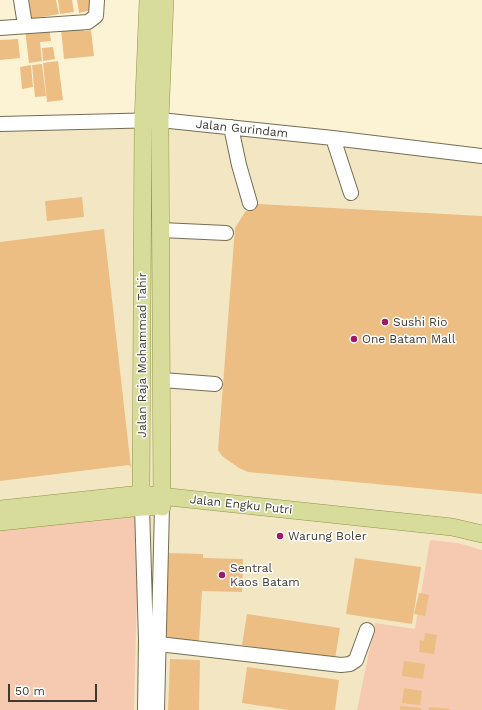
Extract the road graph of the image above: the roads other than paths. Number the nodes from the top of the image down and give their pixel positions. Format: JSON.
{"nodes":[{"id":1,"x":21,"y":0,"type":"edge"},
{"id":2,"x":97,"y":0,"type":"edge"},
{"id":3,"x":148,"y":0,"type":"edge"},
{"id":4,"x":165,"y":0,"type":"edge"},
{"id":5,"x":25,"y":25,"type":"junction"},
{"id":6,"x":0,"y":28,"type":"edge"},
{"id":7,"x":160,"y":120,"type":"junction"},
{"id":8,"x":143,"y":121,"type":"junction"},
{"id":9,"x":0,"y":124,"type":"edge"},
{"id":10,"x":231,"y":127,"type":"junction"},
{"id":11,"x":333,"y":138,"type":"junction"},
{"id":12,"x":482,"y":156,"type":"edge"},
{"id":13,"x":351,"y":193,"type":"dead end"},
{"id":14,"x":250,"y":203,"type":"dead end"},
{"id":15,"x":161,"y":230,"type":"junction"},
{"id":16,"x":226,"y":233,"type":"dead end"},
{"id":17,"x":162,"y":380,"type":"junction"},
{"id":18,"x":215,"y":384,"type":"dead end"},
{"id":19,"x":141,"y":501,"type":"junction"},
{"id":20,"x":162,"y":502,"type":"junction"},
{"id":21,"x":0,"y":509,"type":"edge"},
{"id":22,"x":0,"y":522,"type":"edge"},
{"id":23,"x":482,"y":534,"type":"edge"},
{"id":24,"x":482,"y":545,"type":"edge"},
{"id":25,"x":367,"y":630,"type":"dead end"},
{"id":26,"x":159,"y":644,"type":"junction"},
{"id":27,"x":145,"y":710,"type":"edge"},
{"id":28,"x":158,"y":710,"type":"edge"}],
"edges":[{"from":1,"to":5,"type":"street"},
{"from":2,"to":5,"type":"street"},
{"from":3,"to":8,"type":"main road","name":"Jalan Raja Mohammad Tahir"},
{"from":4,"to":7,"type":"main road","name":"Jalan Raja Mohammad Tahir"},
{"from":5,"to":6,"type":"street"},
{"from":7,"to":8,"type":"street","name":"Jalan Gurindam"},
{"from":7,"to":10,"type":"street","name":"Jalan Gurindam"},
{"from":7,"to":15,"type":"main road","name":"Jalan Raja Mohammad Tahir"},
{"from":8,"to":9,"type":"street","name":"Jalan Gurindam"},
{"from":8,"to":19,"type":"main road","name":"Jalan Raja Mohammad Tahir"},
{"from":10,"to":11,"type":"street","name":"Jalan Gurindam"},
{"from":10,"to":14,"type":"street"},
{"from":11,"to":12,"type":"street","name":"Jalan Gurindam"},
{"from":11,"to":13,"type":"street"},
{"from":15,"to":16,"type":"street"},
{"from":15,"to":17,"type":"main road","name":"Jalan Raja Mohammad Tahir"},
{"from":17,"to":18,"type":"street"},
{"from":17,"to":20,"type":"main road","name":"Jalan Raja Mohammad Tahir"},
{"from":19,"to":20,"type":"main road","name":"Jalan Engku Putri"},
{"from":19,"to":21,"type":"main road","name":"Jalan Engku Putri"},
{"from":19,"to":22,"type":"main road","name":"Jalan Engku Putri"},
{"from":19,"to":27,"type":"street","name":"Jalan Raja Mohammad Tahir"},
{"from":20,"to":23,"type":"main road","name":"Jalan Engku Putri"},
{"from":20,"to":24,"type":"main road","name":"Jalan Engku Putri"},
{"from":20,"to":26,"type":"street","name":"Jalan Raja Mohammad Tahir"},
{"from":25,"to":26,"type":"street"},
{"from":26,"to":28,"type":"street","name":"Jalan Raja Mohammad Tahir"}]}
